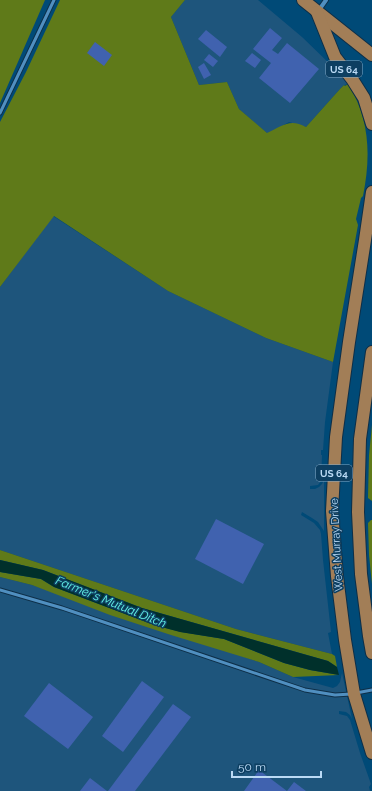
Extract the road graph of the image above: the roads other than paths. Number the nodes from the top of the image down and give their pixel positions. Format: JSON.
{"nodes":[{"id":1,"x":54,"y":0,"type":"edge"},
{"id":2,"x":303,"y":0,"type":"edge"},
{"id":3,"x":326,"y":0,"type":"edge"},
{"id":4,"x":317,"y":12,"type":"junction"},
{"id":5,"x":372,"y":55,"type":"edge"},
{"id":6,"x":0,"y":113,"type":"edge"},
{"id":7,"x":372,"y":124,"type":"edge"},
{"id":8,"x":372,"y":192,"type":"edge"},
{"id":9,"x":372,"y":215,"type":"edge"},
{"id":10,"x":365,"y":240,"type":"junction"},
{"id":11,"x":372,"y":352,"type":"edge"},
{"id":12,"x":0,"y":590,"type":"edge"},
{"id":13,"x":372,"y":653,"type":"edge"},
{"id":14,"x":372,"y":690,"type":"edge"},
{"id":15,"x":354,"y":694,"type":"junction"},
{"id":16,"x":372,"y":753,"type":"edge"}],
"edges":[{"from":1,"to":6,"type":"lane"},
{"from":2,"to":4,"type":"highway","number":"US 64"},
{"from":3,"to":4,"type":"street"},
{"from":4,"to":5,"type":"highway","number":"US 64"},
{"from":4,"to":7,"type":"highway","number":"US 64"},
{"from":8,"to":10,"type":"highway","name":"West Murray Drive","number":"US 64"},
{"from":9,"to":10,"type":"highway"},
{"from":10,"to":15,"type":"highway","name":"West Murray Drive","number":"US 64"},
{"from":11,"to":13,"type":"highway","number":"US 64"},
{"from":12,"to":15,"type":"lane"},
{"from":14,"to":15,"type":"lane"},
{"from":15,"to":16,"type":"highway","name":"West Murray Drive","number":"US 64"}]}
